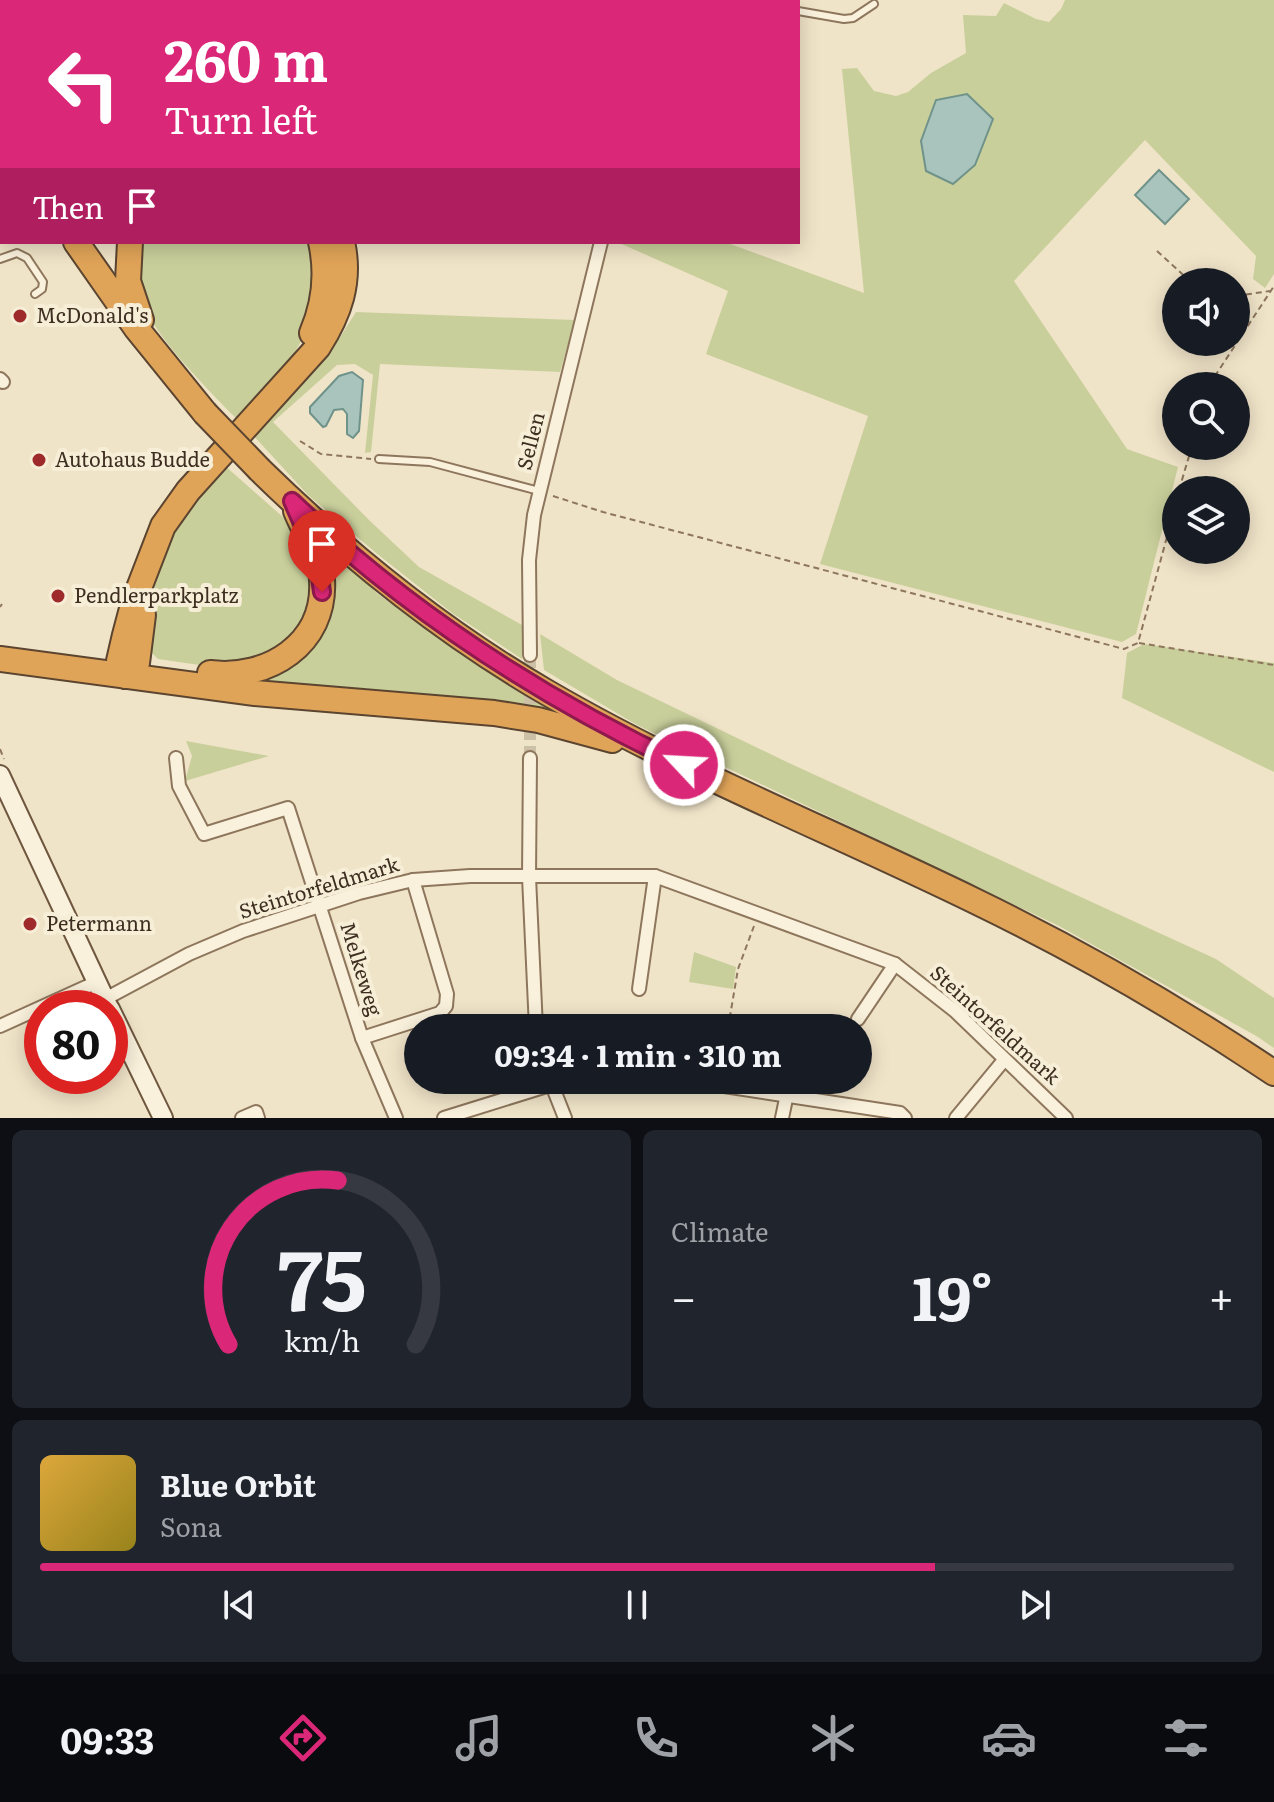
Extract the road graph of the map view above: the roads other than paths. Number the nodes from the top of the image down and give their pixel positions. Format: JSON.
{"nodes":[{"id":1,"x":874,"y":4,"type":"dead end"},
{"id":2,"x":800,"y":11,"type":"edge"},
{"id":3,"x":77,"y":244,"type":"edge"},
{"id":4,"x":130,"y":244,"type":"edge"},
{"id":5,"x":321,"y":244,"type":"edge"},
{"id":6,"x":342,"y":244,"type":"edge"},
{"id":7,"x":601,"y":244,"type":"edge"},
{"id":8,"x":0,"y":259,"type":"edge"},
{"id":9,"x":35,"y":294,"type":"dead end"},
{"id":10,"x":159,"y":358,"type":"junction"},
{"id":11,"x":281,"y":387,"type":"junction"},
{"id":12,"x":379,"y":459,"type":"road end"},
{"id":13,"x":539,"y":491,"type":"junction"},
{"id":14,"x":292,"y":501,"type":"junction"},
{"id":15,"x":0,"y":648,"type":"edge"},
{"id":16,"x":530,"y":655,"type":"tunnel mouth"},
{"id":17,"x":0,"y":659,"type":"edge"},
{"id":18,"x":127,"y":667,"type":"junction"},
{"id":19,"x":660,"y":754,"type":"junction"},
{"id":20,"x":176,"y":758,"type":"dead end"},
{"id":21,"x":530,"y":758,"type":"tunnel mouth"},
{"id":22,"x":0,"y":775,"type":"edge"},
{"id":23,"x":655,"y":876,"type":"junction"},
{"id":24,"x":529,"y":877,"type":"junction"},
{"id":25,"x":413,"y":880,"type":"junction"},
{"id":26,"x":321,"y":907,"type":"junction"},
{"id":27,"x":895,"y":964,"type":"junction"},
{"id":28,"x":639,"y":989,"type":"dead end"},
{"id":29,"x":100,"y":990,"type":"edge"},
{"id":30,"x":123,"y":990,"type":"edge"},
{"id":31,"x":535,"y":1014,"type":"edge"},
{"id":32,"x":861,"y":1014,"type":"edge"},
{"id":33,"x":24,"y":1020,"type":"edge"},
{"id":34,"x":0,"y":1026,"type":"edge"},
{"id":35,"x":362,"y":1038,"type":"junction"},
{"id":36,"x":128,"y":1047,"type":"edge"},
{"id":37,"x":1004,"y":1060,"type":"junction"},
{"id":38,"x":1274,"y":1073,"type":"edge"},
{"id":39,"x":515,"y":1094,"type":"edge"},
{"id":40,"x":555,"y":1094,"type":"edge"},
{"id":41,"x":787,"y":1094,"type":"joint"},
{"id":42,"x":163,"y":1118,"type":"edge"},
{"id":43,"x":242,"y":1118,"type":"edge"},
{"id":44,"x":258,"y":1118,"type":"edge"},
{"id":45,"x":396,"y":1118,"type":"edge"},
{"id":46,"x":444,"y":1118,"type":"edge"},
{"id":47,"x":565,"y":1118,"type":"edge"},
{"id":48,"x":782,"y":1118,"type":"edge"},
{"id":49,"x":905,"y":1118,"type":"edge"},
{"id":50,"x":956,"y":1118,"type":"edge"},
{"id":51,"x":1066,"y":1118,"type":"edge"}],
"edges":[{"from":1,"to":2,"type":"lane"},
{"from":3,"to":10,"type":"highway"},
{"from":4,"to":10,"type":"highway"},
{"from":5,"to":11,"type":"highway"},
{"from":6,"to":11,"type":"highway"},
{"from":7,"to":13,"type":"street","name":"Sellen"},
{"from":8,"to":9,"type":"lane"},
{"from":10,"to":14,"type":"highway","bridge":true},
{"from":11,"to":18,"type":"highway"},
{"from":12,"to":13,"type":"lane"},
{"from":13,"to":16,"type":"street","name":"Sellen"},
{"from":14,"to":18,"type":"highway"},
{"from":14,"to":19,"type":"highway"},
{"from":15,"to":18,"type":"highway"},
{"from":17,"to":18,"type":"highway"},
{"from":18,"to":19,"type":"highway"},
{"from":19,"to":38,"type":"highway"},
{"from":20,"to":26,"type":"street","name":"Melkeweg"},
{"from":21,"to":24,"type":"street"},
{"from":22,"to":29,"type":"main road"},
{"from":23,"to":24,"type":"street","name":"Steintorfeldmark"},
{"from":23,"to":27,"type":"street","name":"Steintorfeldmark"},
{"from":23,"to":28,"type":"street"},
{"from":24,"to":25,"type":"street","name":"Steintorfeldmark"},
{"from":24,"to":31,"type":"street"},
{"from":25,"to":26,"type":"street","name":"Steintorfeldmark"},
{"from":25,"to":35,"type":"street"},
{"from":26,"to":30,"type":"street","name":"Steintorfeldmark"},
{"from":26,"to":35,"type":"street","name":"Melkeweg"},
{"from":27,"to":32,"type":"street"},
{"from":27,"to":37,"type":"street","name":"Steintorfeldmark"},
{"from":33,"to":34,"type":"street","name":"Steintorfeldmark"},
{"from":35,"to":45,"type":"street","name":"Melkeweg"},
{"from":36,"to":42,"type":"main road"},
{"from":37,"to":50,"type":"street"},
{"from":37,"to":51,"type":"street","name":"Steintorfeldmark"},
{"from":39,"to":46,"type":"street"},
{"from":40,"to":47,"type":"street"},
{"from":41,"to":48,"type":"street"},
{"from":41,"to":49,"type":"street"},
{"from":43,"to":44,"type":"street"}]}
